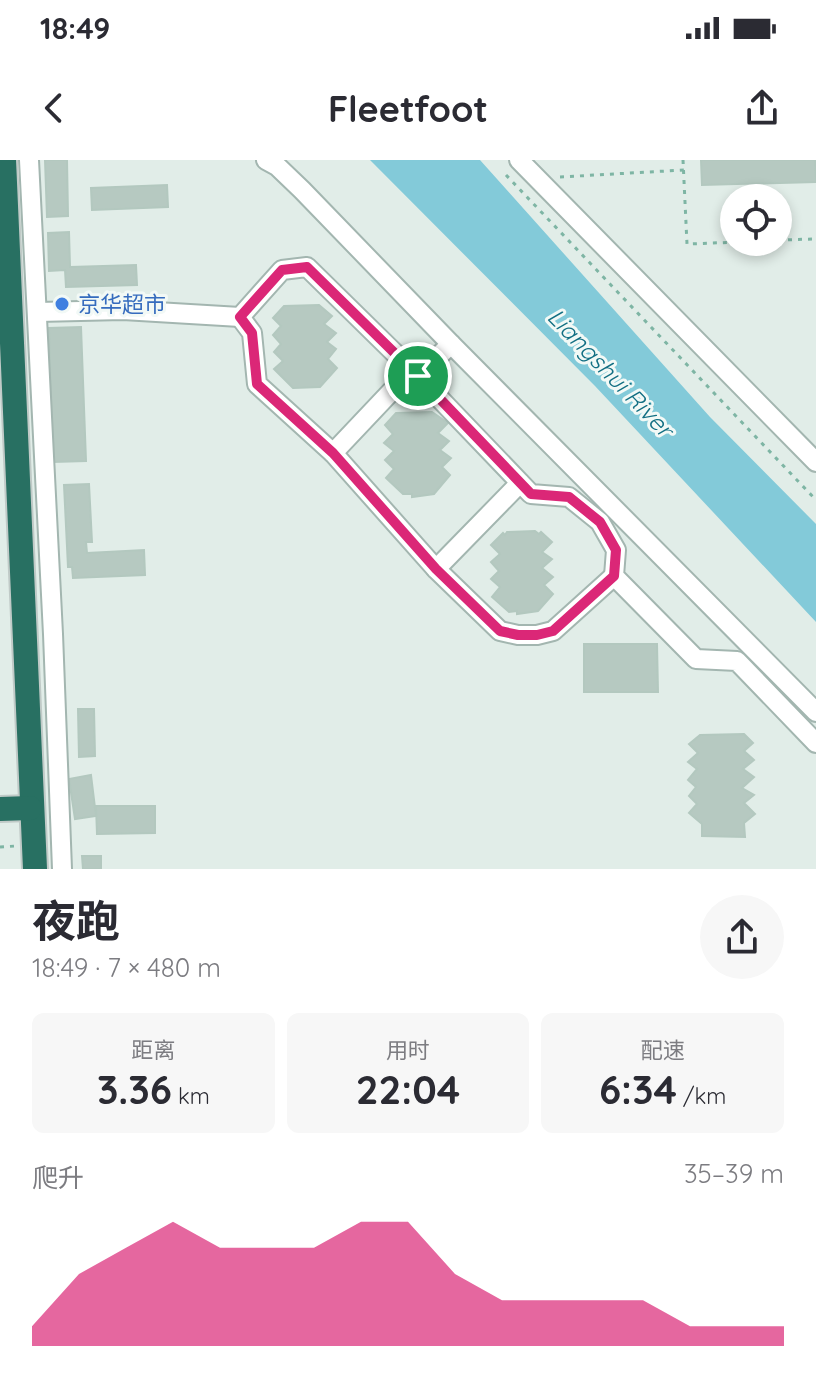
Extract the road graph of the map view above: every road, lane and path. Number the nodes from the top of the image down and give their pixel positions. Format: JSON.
{"nodes":[{"id":1,"x":4,"y":160,"type":"edge"},
{"id":2,"x":29,"y":160,"type":"edge"},
{"id":3,"x":266,"y":160,"type":"edge"},
{"id":4,"x":519,"y":160,"type":"edge"},
{"id":5,"x":683,"y":160,"type":"edge"},
{"id":6,"x":684,"y":170,"type":"junction"},
{"id":7,"x":506,"y":175,"type":"dead end"},
{"id":8,"x":538,"y":178,"type":"junction"},
{"id":9,"x":816,"y":239,"type":"edge"},
{"id":10,"x":792,"y":240,"type":"edge"},
{"id":11,"x":720,"y":243,"type":"edge"},
{"id":12,"x":38,"y":312,"type":"junction"},
{"id":13,"x":240,"y":317,"type":"junction"},
{"id":14,"x":451,"y":344,"type":"junction"},
{"id":15,"x":418,"y":376,"type":"junction"},
{"id":16,"x":333,"y":453,"type":"junction"},
{"id":17,"x":816,"y":462,"type":"edge"},
{"id":18,"x":520,"y":483,"type":"junction"},
{"id":19,"x":816,"y":500,"type":"edge"},
{"id":20,"x":436,"y":569,"type":"junction"},
{"id":21,"x":614,"y":576,"type":"junction"},
{"id":22,"x":816,"y":712,"type":"edge"},
{"id":23,"x":816,"y":743,"type":"edge"},
{"id":24,"x":30,"y":808,"type":"junction"},
{"id":25,"x":0,"y":809,"type":"edge"},
{"id":26,"x":35,"y":869,"type":"edge"},
{"id":27,"x":62,"y":869,"type":"edge"}],
"edges":[{"from":1,"to":24,"type":"highway"},
{"from":2,"to":12,"type":"street"},
{"from":3,"to":14,"type":"street"},
{"from":4,"to":8,"type":"street"},
{"from":5,"to":6,"type":"path"},
{"from":6,"to":8,"type":"path"},
{"from":6,"to":11,"type":"path"},
{"from":7,"to":19,"type":"path"},
{"from":8,"to":17,"type":"street"},
{"from":9,"to":10,"type":"path"},
{"from":12,"to":13,"type":"street"},
{"from":12,"to":27,"type":"street"},
{"from":13,"to":15,"type":"street"},
{"from":13,"to":16,"type":"street"},
{"from":14,"to":15,"type":"street"},
{"from":14,"to":22,"type":"street"},
{"from":15,"to":16,"type":"street"},
{"from":15,"to":18,"type":"street"},
{"from":16,"to":20,"type":"street"},
{"from":18,"to":20,"type":"street"},
{"from":18,"to":21,"type":"street"},
{"from":20,"to":21,"type":"street"},
{"from":21,"to":23,"type":"street"},
{"from":24,"to":25,"type":"highway"},
{"from":24,"to":26,"type":"highway"}]}
